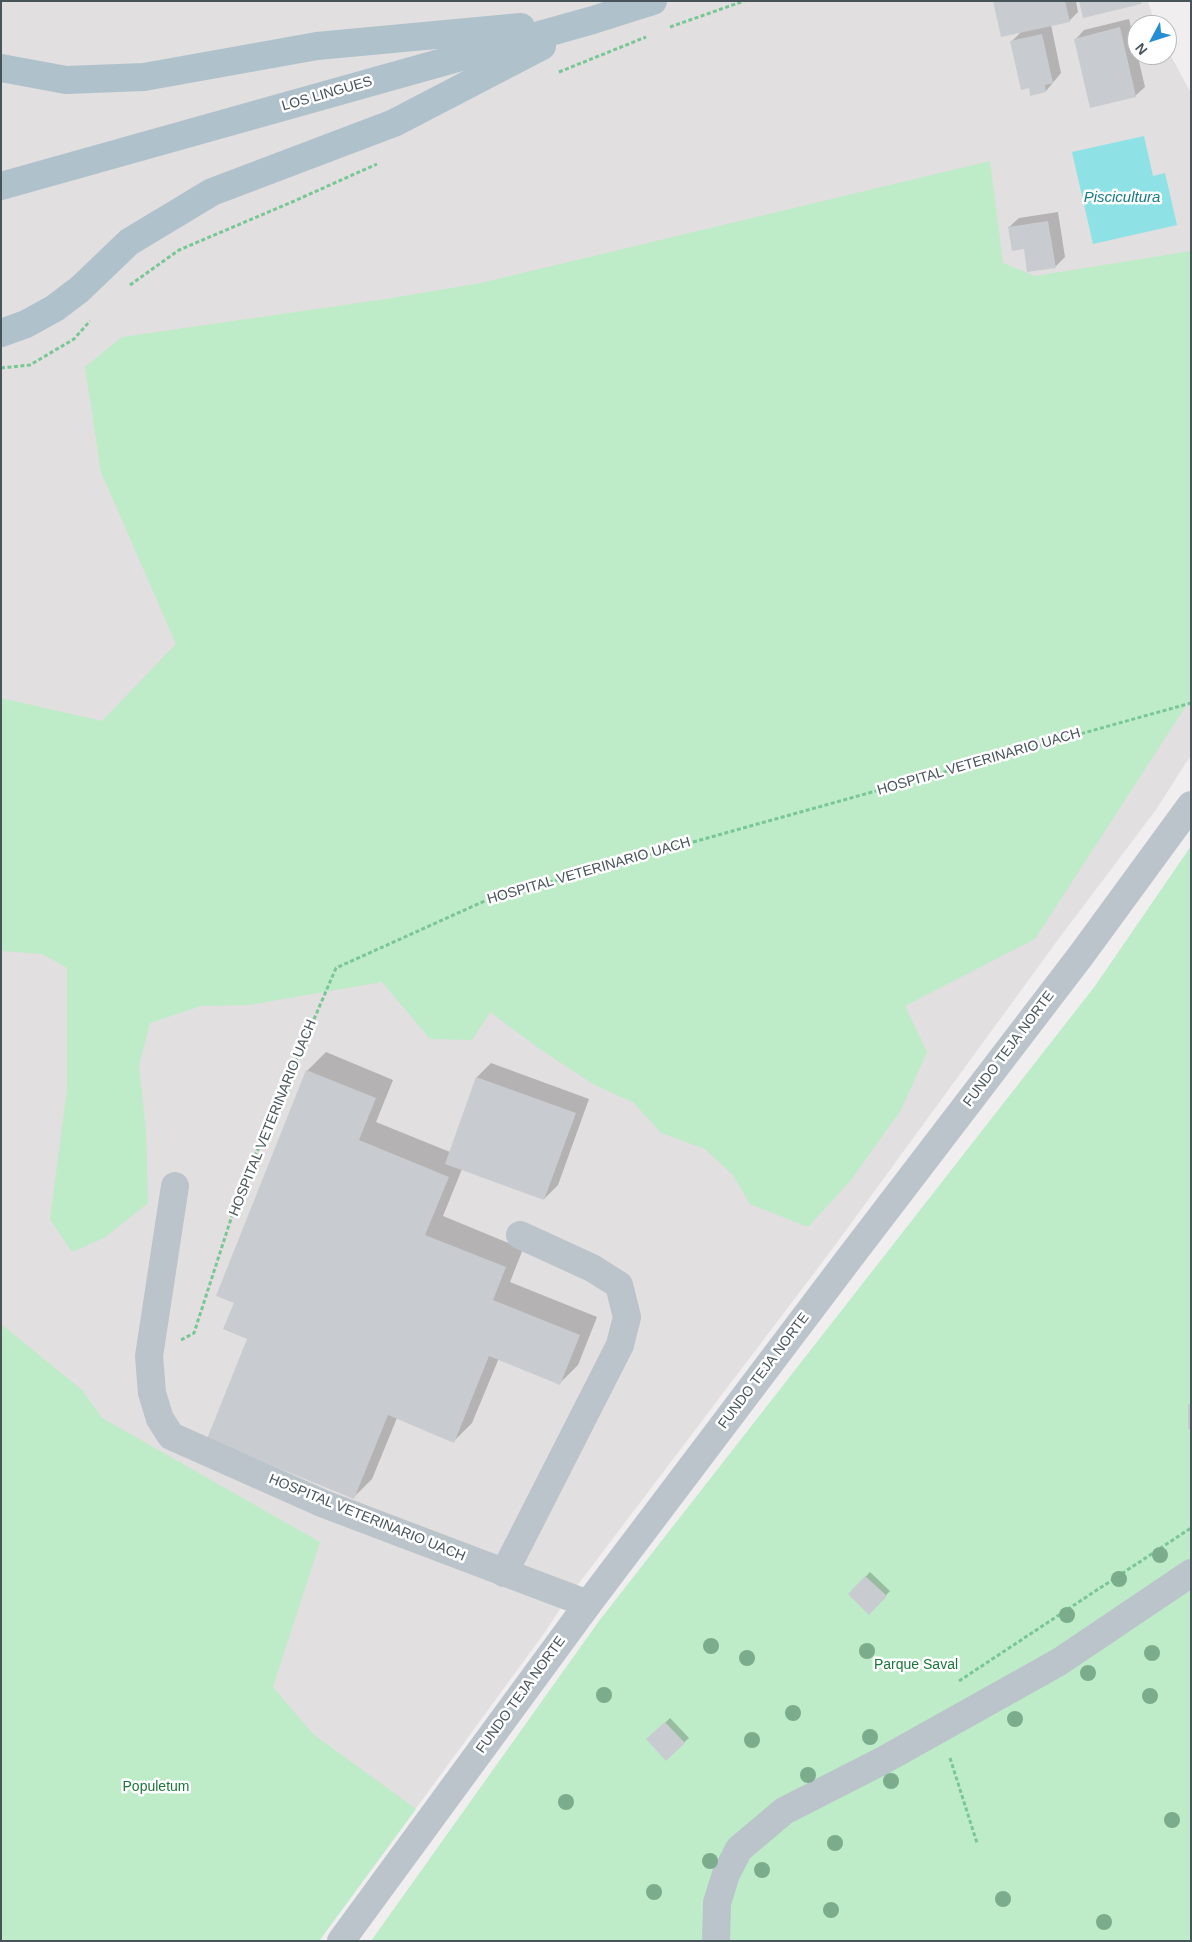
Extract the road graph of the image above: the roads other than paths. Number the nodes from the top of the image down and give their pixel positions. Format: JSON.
{"nodes":[{"id":1,"x":653,"y":1,"type":"edge"},
{"id":2,"x":593,"y":20,"type":"junction"},
{"id":3,"x":1,"y":68,"type":"edge"},
{"id":4,"x":1,"y":186,"type":"edge"},
{"id":5,"x":1,"y":333,"type":"edge"},
{"id":6,"x":1191,"y":805,"type":"edge"},
{"id":7,"x":175,"y":1186,"type":"dead end"},
{"id":8,"x":520,"y":1234,"type":"dead end"},
{"id":9,"x":504,"y":1573,"type":"junction"},
{"id":10,"x":1191,"y":1573,"type":"edge"},
{"id":11,"x":588,"y":1604,"type":"junction"},
{"id":12,"x":341,"y":1941,"type":"edge"},
{"id":13,"x":716,"y":1941,"type":"edge"}],
"edges":[{"from":1,"to":2,"type":"main road","name":"LOS LINGUES"},
{"from":2,"to":3,"type":"main road"},
{"from":2,"to":4,"type":"main road","name":"LOS LINGUES"},
{"from":2,"to":5,"type":"main road"},
{"from":6,"to":11,"type":"street","name":"FUNDO TEJA NORTE"},
{"from":7,"to":9,"type":"street","name":"HOSPITAL VETERINARIO UACH"},
{"from":8,"to":9,"type":"street"},
{"from":9,"to":11,"type":"street","name":"HOSPITAL VETERINARIO UACH"},
{"from":10,"to":13,"type":"street"},
{"from":11,"to":12,"type":"street","name":"FUNDO TEJA NORTE"}]}
